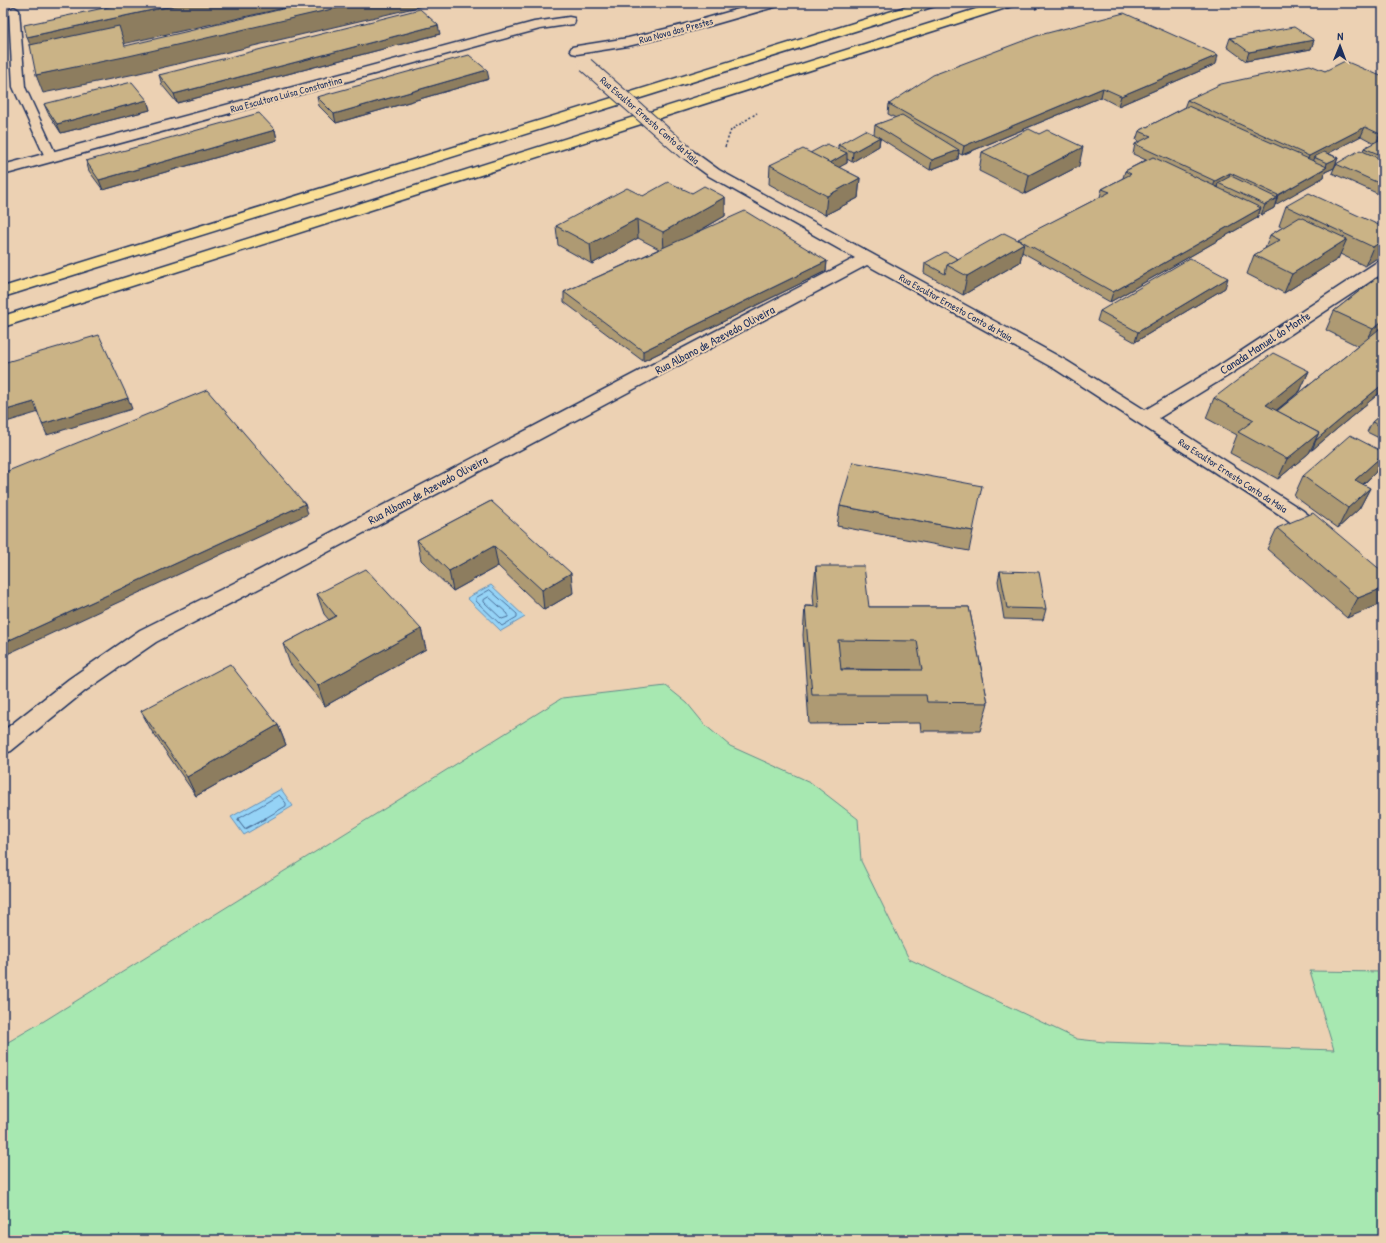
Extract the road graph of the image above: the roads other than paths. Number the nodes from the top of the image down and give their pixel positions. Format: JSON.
{"nodes":[{"id":1,"x":774,"y":3,"type":"edge"},
{"id":2,"x":931,"y":3,"type":"edge"},
{"id":3,"x":1008,"y":3,"type":"edge"},
{"id":4,"x":14,"y":10,"type":"dead end"},
{"id":5,"x":570,"y":15,"type":"joint"},
{"id":6,"x":577,"y":50,"type":"junction"},
{"id":7,"x":51,"y":157,"type":"junction"},
{"id":8,"x":3,"y":170,"type":"edge"},
{"id":9,"x":867,"y":258,"type":"junction"},
{"id":10,"x":1383,"y":266,"type":"edge"},
{"id":11,"x":3,"y":292,"type":"edge"},
{"id":12,"x":3,"y":322,"type":"edge"},
{"id":13,"x":1145,"y":418,"type":"junction"},
{"id":14,"x":1338,"y":549,"type":"edge"},
{"id":15,"x":3,"y":744,"type":"edge"}],
"edges":[{"from":1,"to":6,"type":"street","name":"Rua Nova dos Prestes"},
{"from":2,"to":11,"type":"highway"},
{"from":3,"to":12,"type":"highway"},
{"from":4,"to":7,"type":"lane"},
{"from":5,"to":6,"type":"street","name":"Rua Escultor Ernesto Canto da Maia"},
{"from":5,"to":7,"type":"street","name":"Rua Escultora Luísa Constantina"},
{"from":6,"to":9,"type":"street","name":"Rua Escultor Ernesto Canto da Maia","bridge":true},
{"from":7,"to":8,"type":"street","name":"Rua Escultora Luísa Constantina"},
{"from":9,"to":13,"type":"street","name":"Rua Escultor Ernesto Canto da Maia"},
{"from":9,"to":15,"type":"street","name":"Rua Albano de Azevedo Oliveira"},
{"from":10,"to":13,"type":"street","name":"Canada Manuel do Monte"},
{"from":13,"to":14,"type":"street","name":"Rua Escultor Ernesto Canto da Maia"}]}
